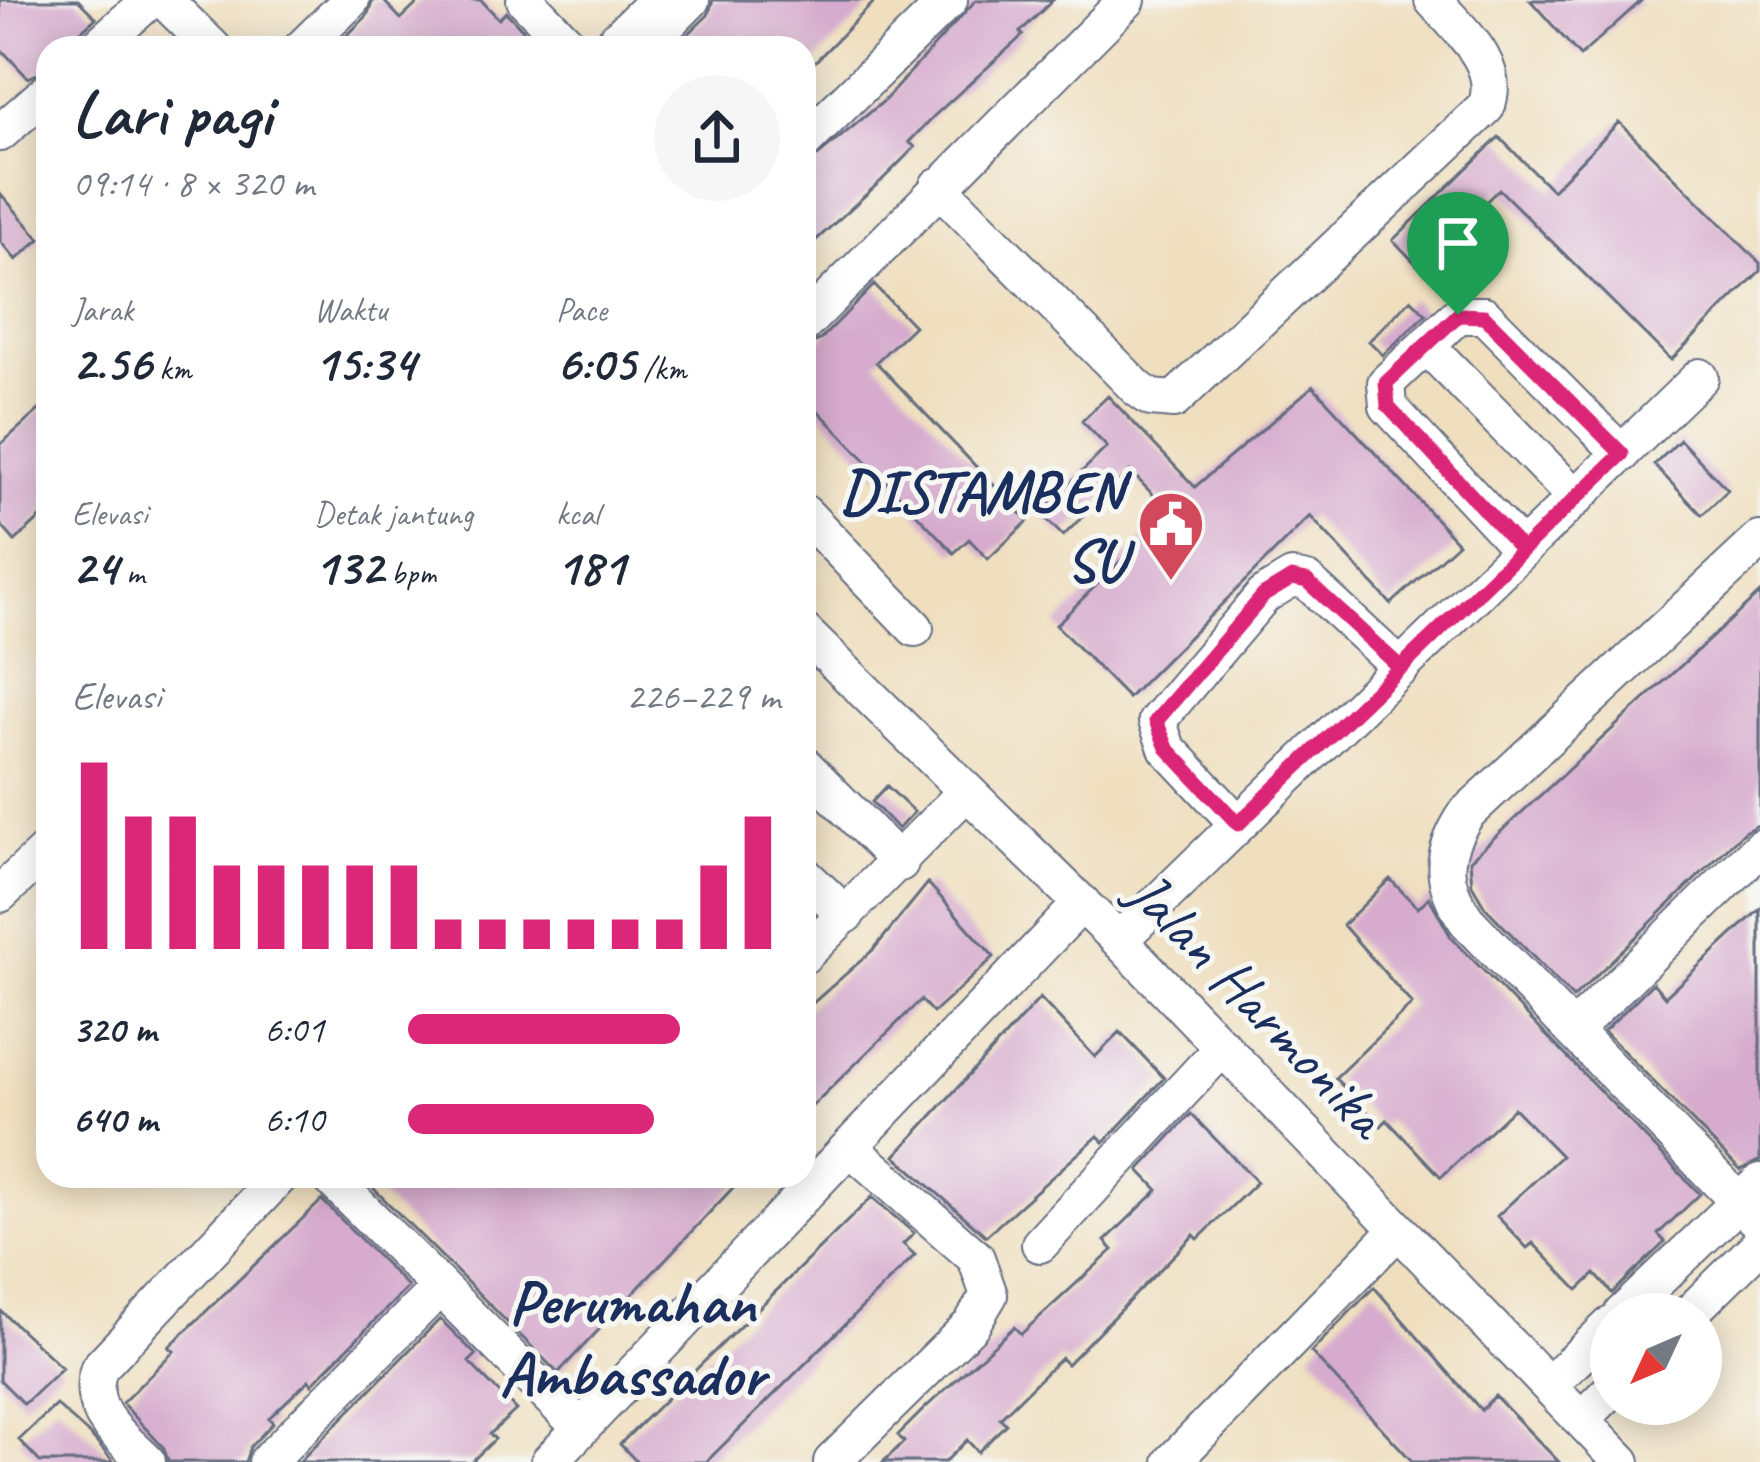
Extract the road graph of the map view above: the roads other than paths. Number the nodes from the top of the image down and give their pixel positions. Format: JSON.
{"nodes":[{"id":1,"x":151,"y":0,"type":"edge"},
{"id":2,"x":164,"y":0,"type":"edge"},
{"id":3,"x":351,"y":0,"type":"edge"},
{"id":4,"x":525,"y":0,"type":"edge"},
{"id":5,"x":657,"y":0,"type":"edge"},
{"id":6,"x":691,"y":0,"type":"edge"},
{"id":7,"x":949,"y":0,"type":"edge"},
{"id":8,"x":1127,"y":0,"type":"edge"},
{"id":9,"x":1433,"y":0,"type":"edge"},
{"id":10,"x":110,"y":36,"type":"edge"},
{"id":11,"x":201,"y":36,"type":"edge"},
{"id":12,"x":314,"y":36,"type":"edge"},
{"id":13,"x":560,"y":36,"type":"edge"},
{"id":14,"x":620,"y":36,"type":"edge"},
{"id":15,"x":655,"y":36,"type":"edge"},
{"id":16,"x":36,"y":102,"type":"edge"},
{"id":17,"x":816,"y":130,"type":"edge"},
{"id":18,"x":0,"y":133,"type":"edge"},
{"id":19,"x":938,"y":187,"type":"junction"},
{"id":20,"x":816,"y":312,"type":"edge"},
{"id":21,"x":1426,"y":346,"type":"junction"},
{"id":22,"x":1700,"y":377,"type":"dead end"},
{"id":23,"x":1622,"y":454,"type":"junction"},
{"id":24,"x":1576,"y":498,"type":"junction"},
{"id":25,"x":816,"y":525,"type":"edge"},
{"id":26,"x":1760,"y":540,"type":"edge"},
{"id":27,"x":1522,"y":550,"type":"junction"},
{"id":28,"x":915,"y":628,"type":"dead end"},
{"id":29,"x":816,"y":644,"type":"edge"},
{"id":30,"x":1401,"y":668,"type":"junction"},
{"id":31,"x":816,"y":777,"type":"edge"},
{"id":32,"x":965,"y":793,"type":"junction"},
{"id":33,"x":1238,"y":824,"type":"junction"},
{"id":34,"x":1760,"y":848,"type":"edge"},
{"id":35,"x":36,"y":860,"type":"edge"},
{"id":36,"x":900,"y":863,"type":"junction"},
{"id":37,"x":816,"y":886,"type":"edge"},
{"id":38,"x":0,"y":894,"type":"edge"},
{"id":39,"x":1082,"y":903,"type":"junction"},
{"id":40,"x":846,"y":915,"type":"junction"},
{"id":41,"x":1119,"y":940,"type":"junction"},
{"id":42,"x":816,"y":944,"type":"edge"},
{"id":43,"x":1575,"y":1028,"type":"junction"},
{"id":44,"x":1223,"y":1047,"type":"junction"},
{"id":45,"x":852,"y":1149,"type":"junction"},
{"id":46,"x":816,"y":1186,"type":"edge"},
{"id":47,"x":269,"y":1188,"type":"edge"},
{"id":48,"x":340,"y":1188,"type":"edge"},
{"id":49,"x":814,"y":1188,"type":"edge"},
{"id":50,"x":1753,"y":1202,"type":"edge"},
{"id":51,"x":1398,"y":1230,"type":"junction"},
{"id":52,"x":1040,"y":1244,"type":"dead end"},
{"id":53,"x":1760,"y":1244,"type":"edge"},
{"id":54,"x":438,"y":1289,"type":"junction"},
{"id":55,"x":1647,"y":1293,"type":"edge"},
{"id":56,"x":1710,"y":1293,"type":"edge"},
{"id":57,"x":1590,"y":1345,"type":"edge"},
{"id":58,"x":1550,"y":1384,"type":"junction"},
{"id":59,"x":1590,"y":1411,"type":"edge"},
{"id":60,"x":1582,"y":1419,"type":"junction"},
{"id":61,"x":581,"y":1428,"type":"junction"},
{"id":62,"x":1615,"y":1459,"type":"edge"},
{"id":63,"x":147,"y":1462,"type":"edge"},
{"id":64,"x":267,"y":1462,"type":"edge"},
{"id":65,"x":549,"y":1462,"type":"edge"},
{"id":66,"x":832,"y":1462,"type":"edge"},
{"id":67,"x":1172,"y":1462,"type":"edge"}],
"edges":[{"from":1,"to":10,"type":"street"},
{"from":2,"to":11,"type":"street"},
{"from":3,"to":12,"type":"street"},
{"from":4,"to":13,"type":"street"},
{"from":5,"to":14,"type":"street"},
{"from":6,"to":15,"type":"street"},
{"from":7,"to":17,"type":"street"},
{"from":8,"to":19,"type":"street"},
{"from":9,"to":19,"type":"street"},
{"from":16,"to":18,"type":"street"},
{"from":19,"to":20,"type":"street"},
{"from":21,"to":23,"type":"street"},
{"from":21,"to":24,"type":"street"},
{"from":21,"to":27,"type":"street"},
{"from":22,"to":23,"type":"street"},
{"from":23,"to":24,"type":"street"},
{"from":24,"to":27,"type":"street"},
{"from":25,"to":28,"type":"street"},
{"from":26,"to":43,"type":"street"},
{"from":27,"to":30,"type":"street"},
{"from":29,"to":32,"type":"street","name":"Jalan Harmonika"},
{"from":30,"to":33,"type":"street"},
{"from":30,"to":33,"type":"street"},
{"from":31,"to":36,"type":"street"},
{"from":32,"to":36,"type":"street"},
{"from":32,"to":39,"type":"street","name":"Jalan Harmonika"},
{"from":33,"to":41,"type":"street"},
{"from":34,"to":43,"type":"street"},
{"from":35,"to":38,"type":"street"},
{"from":36,"to":40,"type":"street"},
{"from":37,"to":40,"type":"street"},
{"from":39,"to":41,"type":"street","name":"Jalan Harmonika"},
{"from":39,"to":45,"type":"street"},
{"from":40,"to":42,"type":"street"},
{"from":41,"to":44,"type":"street","name":"Jalan Harmonika"},
{"from":43,"to":50,"type":"street"},
{"from":44,"to":51,"type":"street","name":"Jalan Harmonika"},
{"from":44,"to":52,"type":"street"},
{"from":45,"to":46,"type":"street"},
{"from":45,"to":66,"type":"street"},
{"from":47,"to":63,"type":"street"},
{"from":48,"to":54,"type":"street"},
{"from":49,"to":61,"type":"street"},
{"from":50,"to":55,"type":"street"},
{"from":51,"to":58,"type":"street","name":"Jalan Harmonika"},
{"from":51,"to":67,"type":"street"},
{"from":53,"to":56,"type":"street"},
{"from":54,"to":61,"type":"street"},
{"from":54,"to":64,"type":"street"},
{"from":57,"to":58,"type":"street"},
{"from":58,"to":60,"type":"street","name":"Jalan Harmonika"},
{"from":59,"to":60,"type":"street"},
{"from":60,"to":62,"type":"street","name":"Jalan Harmonika"},
{"from":61,"to":65,"type":"street"}]}
